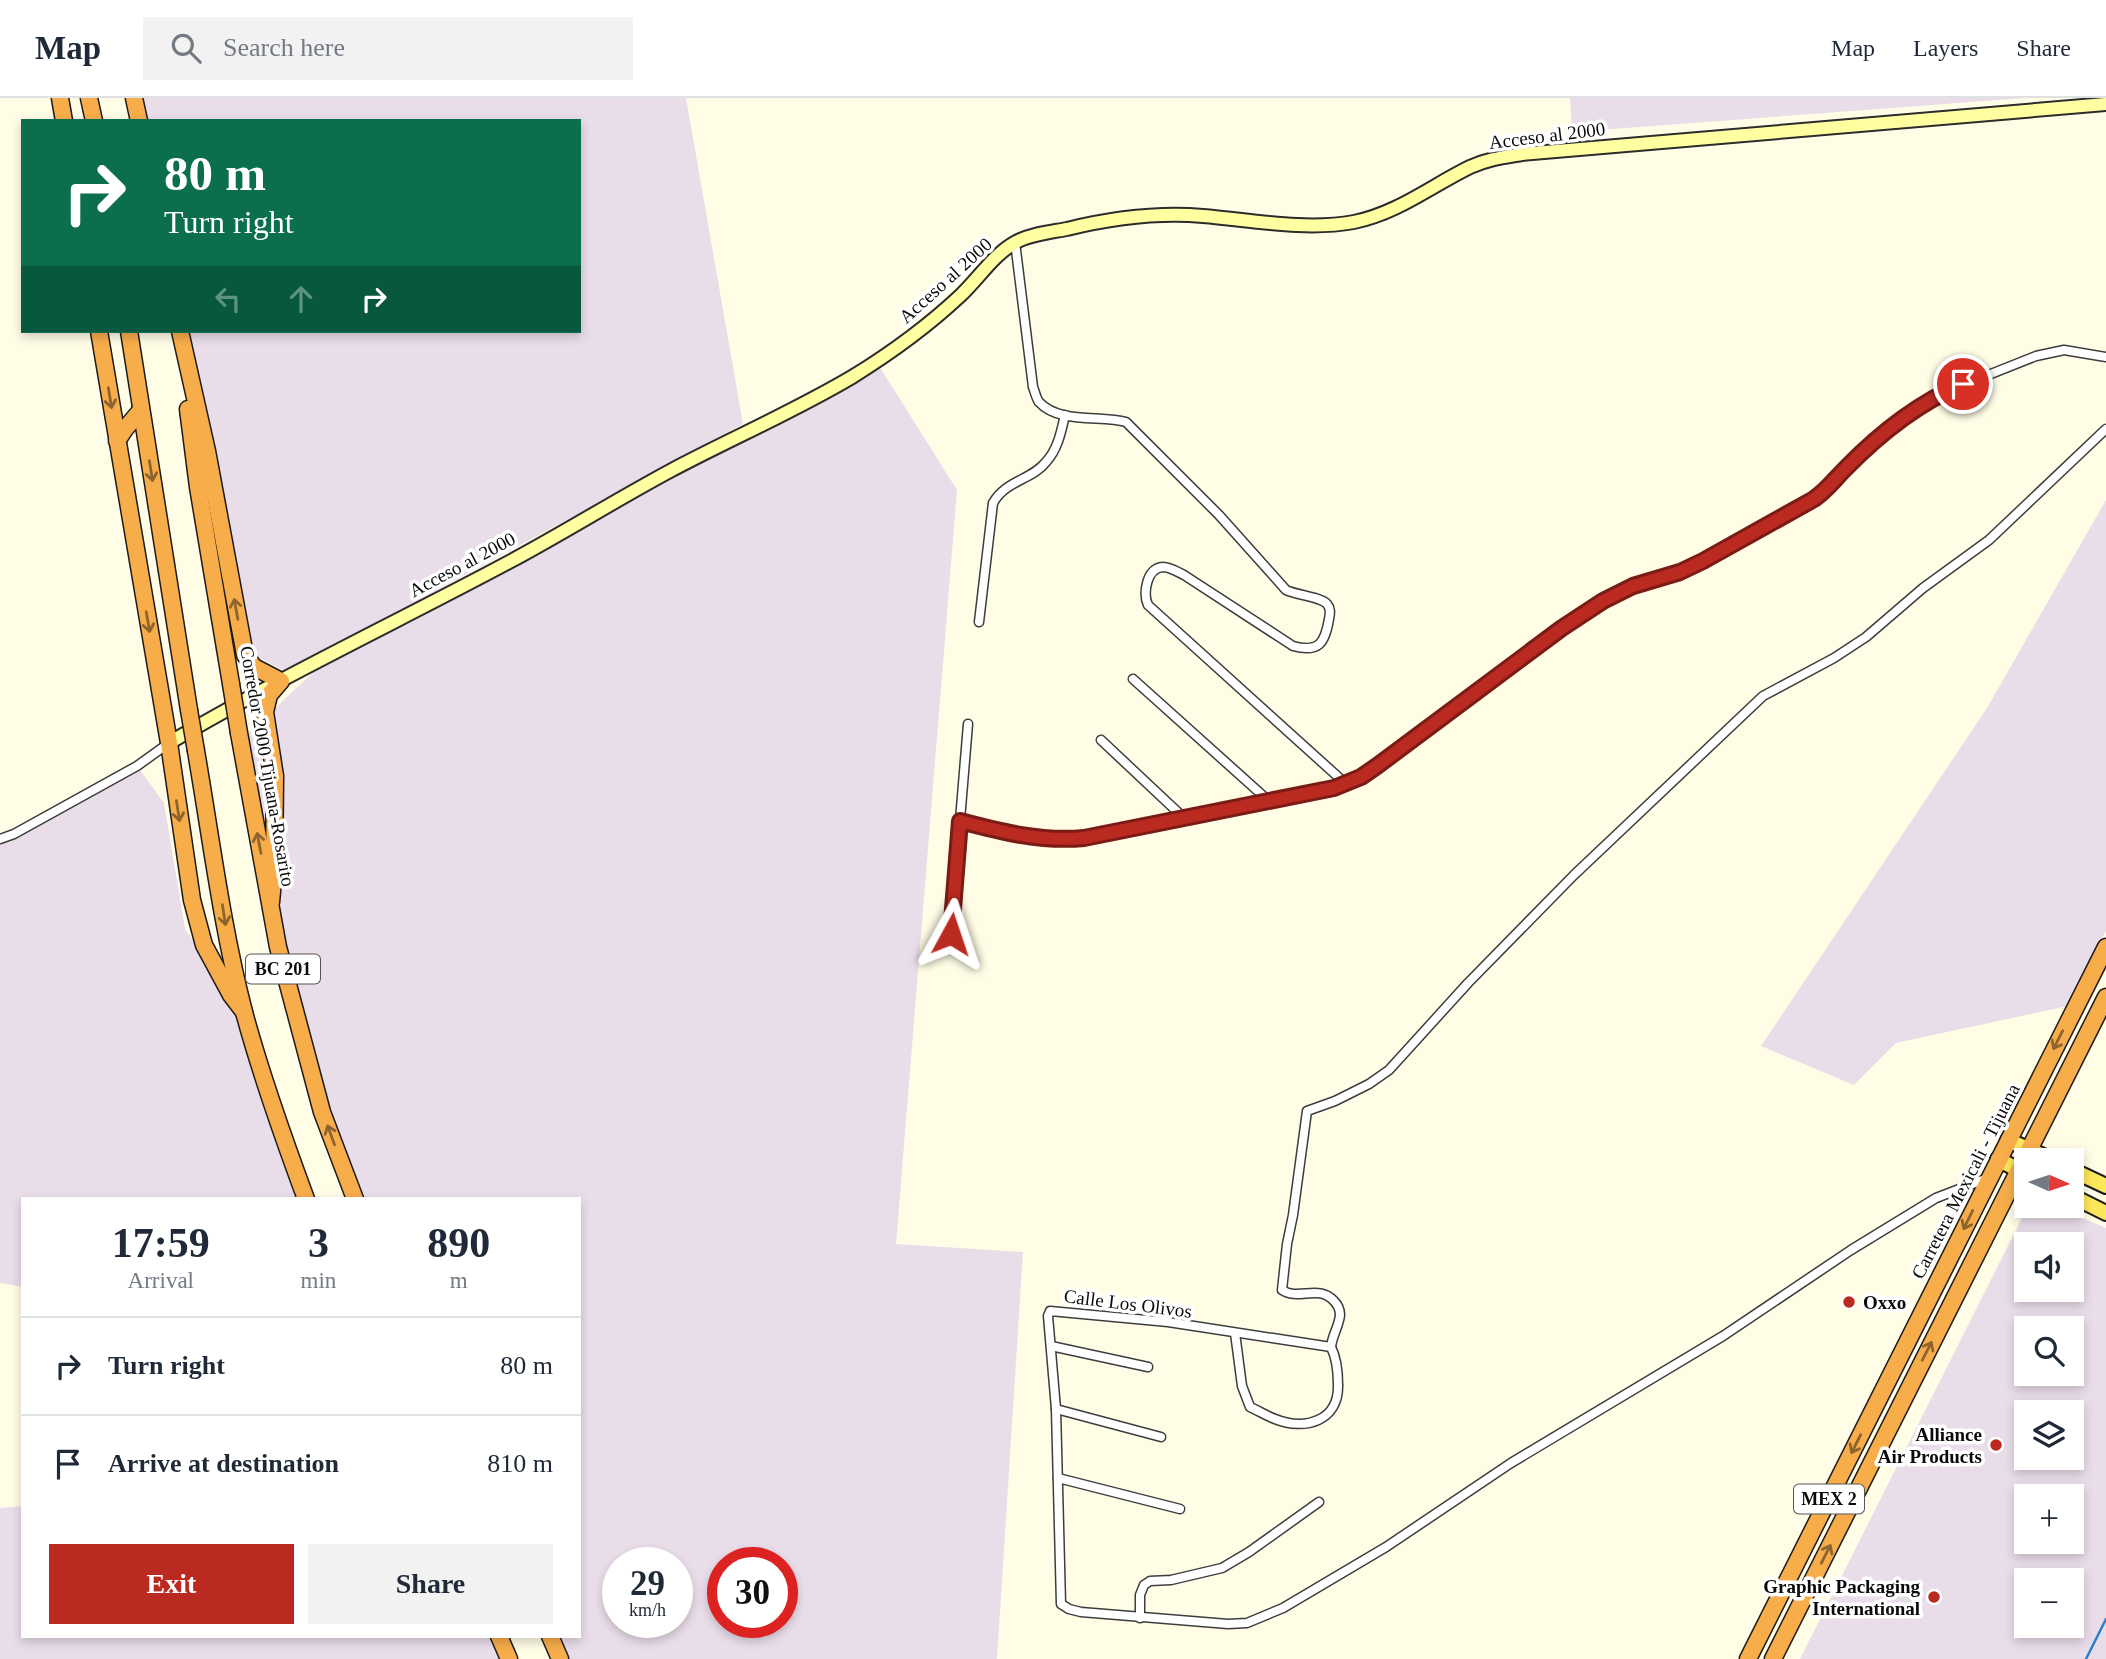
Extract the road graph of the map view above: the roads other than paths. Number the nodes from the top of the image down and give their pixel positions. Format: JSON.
{"nodes":[{"id":1,"x":60,"y":98,"type":"edge"},
{"id":2,"x":89,"y":98,"type":"edge"},
{"id":3,"x":134,"y":98,"type":"edge"},
{"id":4,"x":2106,"y":104,"type":"edge"},
{"id":5,"x":64,"y":119,"type":"edge"},
{"id":6,"x":94,"y":119,"type":"edge"},
{"id":7,"x":139,"y":119,"type":"edge"},
{"id":8,"x":1015,"y":242,"type":"junction"},
{"id":9,"x":99,"y":333,"type":"edge"},
{"id":10,"x":129,"y":333,"type":"edge"},
{"id":11,"x":178,"y":333,"type":"edge"},
{"id":12,"x":178,"y":333,"type":"edge"},
{"id":13,"x":2106,"y":357,"type":"edge"},
{"id":14,"x":141,"y":410,"type":"junction"},
{"id":15,"x":1065,"y":415,"type":"junction"},
{"id":16,"x":2106,"y":429,"type":"edge"},
{"id":17,"x":117,"y":441,"type":"junction"},
{"id":18,"x":978,"y":622,"type":"dead end"},
{"id":19,"x":1133,"y":678,"type":"dead end"},
{"id":20,"x":281,"y":681,"type":"junction"},
{"id":21,"x":968,"y":724,"type":"dead end"},
{"id":22,"x":1101,"y":740,"type":"dead end"},
{"id":23,"x":169,"y":743,"type":"junction"},
{"id":24,"x":1346,"y":784,"type":"junction"},
{"id":25,"x":1270,"y":802,"type":"junction"},
{"id":26,"x":1184,"y":818,"type":"junction"},
{"id":27,"x":960,"y":821,"type":"junction"},
{"id":28,"x":0,"y":839,"type":"edge"},
{"id":29,"x":271,"y":902,"type":"junction"},
{"id":30,"x":951,"y":934,"type":"dead end"},
{"id":31,"x":2106,"y":947,"type":"edge"},
{"id":32,"x":2106,"y":997,"type":"edge"},
{"id":33,"x":244,"y":1012,"type":"junction"},
{"id":34,"x":2008,"y":1140,"type":"junction"},
{"id":35,"x":2027,"y":1148,"type":"edge"},
{"id":36,"x":2030,"y":1148,"type":"edge"},
{"id":37,"x":1998,"y":1159,"type":"junction"},
{"id":38,"x":2014,"y":1168,"type":"edge"},
{"id":39,"x":2084,"y":1176,"type":"edge"},
{"id":40,"x":1988,"y":1178,"type":"junction"},
{"id":41,"x":2106,"y":1186,"type":"edge"},
{"id":42,"x":2014,"y":1188,"type":"edge"},
{"id":43,"x":305,"y":1197,"type":"edge"},
{"id":44,"x":354,"y":1197,"type":"edge"},
{"id":45,"x":2084,"y":1202,"type":"edge"},
{"id":46,"x":2106,"y":1213,"type":"edge"},
{"id":47,"x":1235,"y":1334,"type":"junction"},
{"id":48,"x":1051,"y":1346,"type":"junction"},
{"id":49,"x":1331,"y":1347,"type":"junction"},
{"id":50,"x":1148,"y":1367,"type":"dead end"},
{"id":51,"x":1056,"y":1409,"type":"junction"},
{"id":52,"x":1161,"y":1437,"type":"dead end"},
{"id":53,"x":1058,"y":1478,"type":"junction"},
{"id":54,"x":1319,"y":1502,"type":"dead end"},
{"id":55,"x":1180,"y":1509,"type":"dead end"},
{"id":56,"x":1140,"y":1618,"type":"junction"},
{"id":57,"x":500,"y":1638,"type":"edge"},
{"id":58,"x":551,"y":1638,"type":"edge"},
{"id":59,"x":509,"y":1659,"type":"edge"},
{"id":60,"x":560,"y":1659,"type":"edge"},
{"id":61,"x":1748,"y":1659,"type":"edge"},
{"id":62,"x":1773,"y":1659,"type":"edge"}],
"edges":[{"from":1,"to":5,"type":"highway"},
{"from":2,"to":6,"type":"highway"},
{"from":3,"to":7,"type":"highway"},
{"from":4,"to":8,"type":"street","name":"Acceso al 2000"},
{"from":8,"to":15,"type":"street"},
{"from":8,"to":20,"type":"street","name":"Acceso al 2000"},
{"from":9,"to":17,"type":"highway","one_way":true},
{"from":10,"to":14,"type":"highway","number":"BC 201"},
{"from":20,"to":11,"type":"highway","one_way":true},
{"from":29,"to":12,"type":"highway","name":"Corredor 2000 Tijuana-Rosarito","number":"BC 201","one_way":true,"bridge":true},
{"from":13,"to":24,"type":"street"},
{"from":14,"to":17,"type":"highway"},
{"from":14,"to":33,"type":"highway","number":"BC 201","one_way":true,"bridge":true},
{"from":15,"to":18,"type":"street"},
{"from":15,"to":24,"type":"street"},
{"from":16,"to":49,"type":"street"},
{"from":17,"to":23,"type":"highway","one_way":true},
{"from":19,"to":25,"type":"street"},
{"from":20,"to":23,"type":"street","name":"Acceso al 2000"},
{"from":20,"to":29,"type":"highway"},
{"from":21,"to":27,"type":"street"},
{"from":22,"to":26,"type":"street"},
{"from":23,"to":28,"type":"street","name":"Acceso al 2000"},
{"from":23,"to":33,"type":"highway","one_way":true},
{"from":24,"to":25,"type":"street"},
{"from":25,"to":26,"type":"street"},
{"from":26,"to":27,"type":"street"},
{"from":27,"to":30,"type":"street"},
{"from":44,"to":29,"type":"highway","name":"Corredor 2000 Tijuana-Rosarito","number":"BC 201","one_way":true},
{"from":31,"to":34,"type":"highway","name":"Carretera Mexicali - Tijuana","number":"MEX 2","one_way":true},
{"from":32,"to":36,"type":"highway","number":"MEX 2"},
{"from":33,"to":43,"type":"highway","number":"BC 201"},
{"from":34,"to":35,"type":"main road"},
{"from":34,"to":37,"type":"highway","name":"Carretera Mexicali - Tijuana","number":"MEX 2"},
{"from":37,"to":38,"type":"main road"},
{"from":37,"to":40,"type":"highway","name":"Carretera Mexicali - Tijuana","number":"MEX 2"},
{"from":39,"to":41,"type":"main road"},
{"from":40,"to":56,"type":"street"},
{"from":40,"to":61,"type":"highway","name":"Carretera Mexicali - Tijuana","number":"MEX 2","one_way":true},
{"from":62,"to":42,"type":"highway","number":"MEX 2","one_way":true},
{"from":45,"to":46,"type":"main road"},
{"from":47,"to":48,"type":"street","name":"Calle Los Olivos"},
{"from":47,"to":49,"type":"street","name":"Calle Los Olivos"},
{"from":47,"to":49,"type":"street"},
{"from":48,"to":50,"type":"street"},
{"from":48,"to":51,"type":"street","name":"Calle Los Olivos"},
{"from":51,"to":52,"type":"street"},
{"from":51,"to":53,"type":"street","name":"Calle Los Olivos"},
{"from":53,"to":55,"type":"street"},
{"from":53,"to":56,"type":"street","name":"Calle Los Olivos"},
{"from":54,"to":56,"type":"street"},
{"from":57,"to":59,"type":"highway"},
{"from":58,"to":60,"type":"highway"}]}
